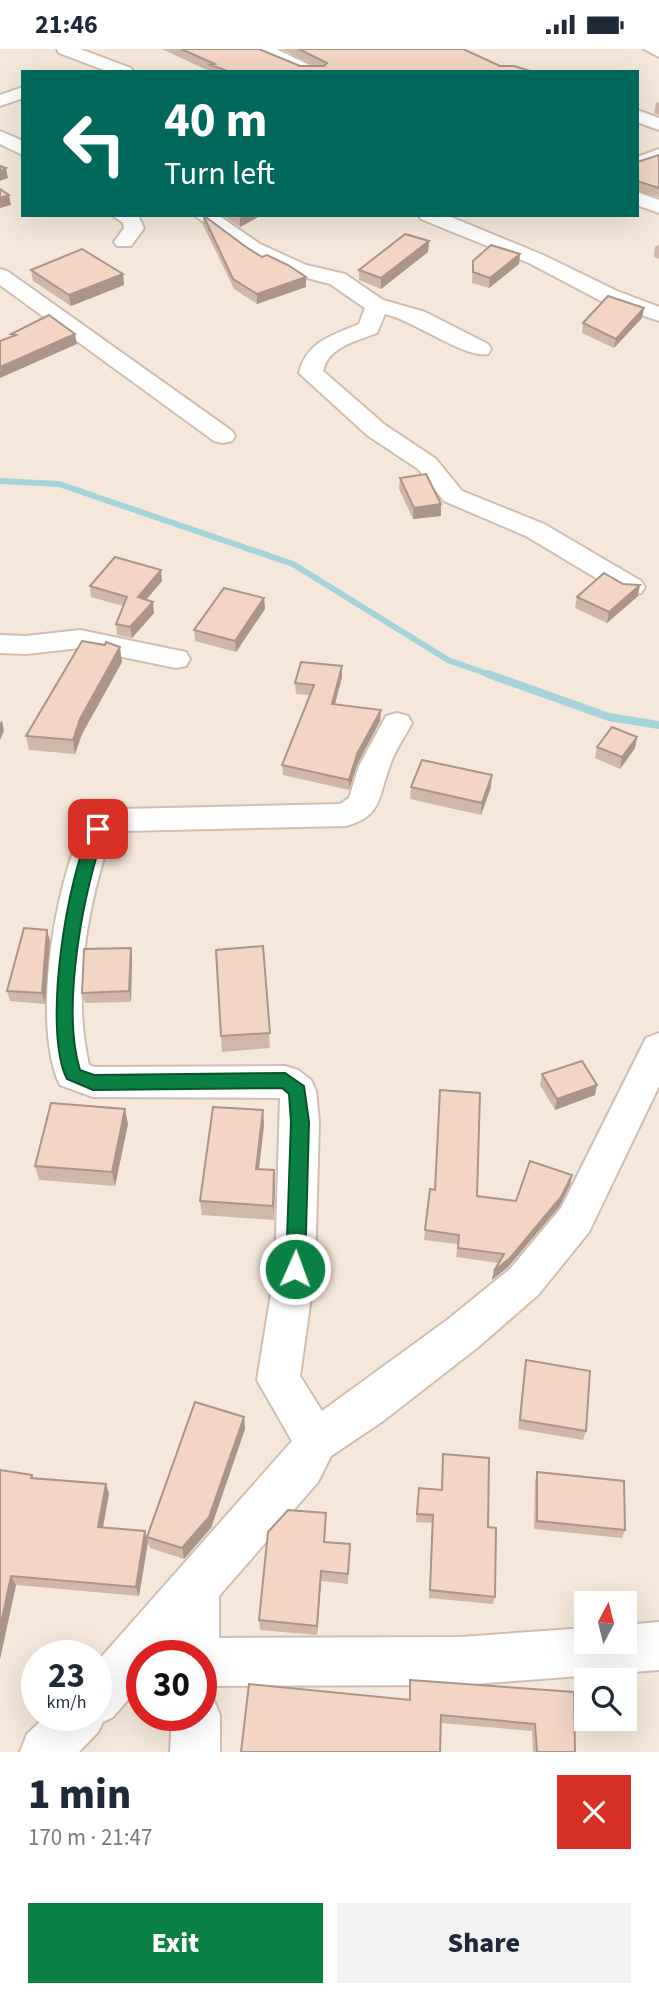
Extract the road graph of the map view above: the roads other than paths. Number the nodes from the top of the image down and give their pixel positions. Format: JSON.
{"nodes":[{"id":1,"x":65,"y":49,"type":"edge"},
{"id":2,"x":111,"y":49,"type":"edge"},
{"id":3,"x":261,"y":49,"type":"edge"},
{"id":4,"x":652,"y":49,"type":"edge"},
{"id":5,"x":659,"y":51,"type":"edge"},
{"id":6,"x":90,"y":59,"type":"junction"},
{"id":7,"x":65,"y":70,"type":"edge"},
{"id":8,"x":120,"y":70,"type":"edge"},
{"id":9,"x":311,"y":70,"type":"edge"},
{"id":10,"x":21,"y":93,"type":"edge"},
{"id":11,"x":0,"y":101,"type":"edge"},
{"id":12,"x":659,"y":103,"type":"edge"},
{"id":13,"x":639,"y":112,"type":"edge"},
{"id":14,"x":639,"y":114,"type":"edge"},
{"id":15,"x":659,"y":125,"type":"edge"},
{"id":16,"x":0,"y":137,"type":"edge"},
{"id":17,"x":21,"y":148,"type":"edge"},
{"id":18,"x":659,"y":155,"type":"edge"},
{"id":19,"x":639,"y":162,"type":"edge"},
{"id":20,"x":639,"y":199,"type":"edge"},
{"id":21,"x":659,"y":207,"type":"edge"},
{"id":22,"x":125,"y":217,"type":"edge"},
{"id":23,"x":207,"y":217,"type":"edge"},
{"id":24,"x":433,"y":217,"type":"edge"},
{"id":25,"x":124,"y":242,"type":"dead end"},
{"id":26,"x":0,"y":275,"type":"edge"},
{"id":27,"x":377,"y":306,"type":"junction"},
{"id":28,"x":659,"y":314,"type":"edge"},
{"id":29,"x":480,"y":349,"type":"dead end"},
{"id":30,"x":223,"y":436,"type":"dead end"},
{"id":31,"x":631,"y":587,"type":"edge"},
{"id":32,"x":0,"y":644,"type":"edge"},
{"id":33,"x":176,"y":659,"type":"dead end"},
{"id":34,"x":397,"y":723,"type":"dead end"},
{"id":35,"x":659,"y":1048,"type":"edge"},
{"id":36,"x":316,"y":1441,"type":"junction"},
{"id":37,"x":195,"y":1587,"type":"junction"},
{"id":38,"x":161,"y":1640,"type":"edge"},
{"id":39,"x":195,"y":1640,"type":"edge"},
{"id":40,"x":659,"y":1646,"type":"edge"},
{"id":41,"x":217,"y":1662,"type":"edge"},
{"id":42,"x":126,"y":1674,"type":"edge"},
{"id":43,"x":112,"y":1686,"type":"edge"},
{"id":44,"x":65,"y":1731,"type":"edge"},
{"id":45,"x":196,"y":1731,"type":"edge"},
{"id":46,"x":45,"y":1752,"type":"edge"},
{"id":47,"x":195,"y":1752,"type":"edge"}],
"edges":[{"from":1,"to":6,"type":"street"},
{"from":2,"to":6,"type":"street"},
{"from":3,"to":9,"type":"street"},
{"from":4,"to":5,"type":"street"},
{"from":6,"to":7,"type":"street"},
{"from":6,"to":8,"type":"street"},
{"from":10,"to":11,"type":"street"},
{"from":12,"to":13,"type":"street"},
{"from":14,"to":15,"type":"street"},
{"from":16,"to":17,"type":"street"},
{"from":18,"to":19,"type":"street"},
{"from":20,"to":21,"type":"street"},
{"from":22,"to":25,"type":"street"},
{"from":23,"to":27,"type":"street"},
{"from":24,"to":28,"type":"street"},
{"from":26,"to":30,"type":"street"},
{"from":27,"to":29,"type":"street"},
{"from":27,"to":31,"type":"street"},
{"from":32,"to":33,"type":"street"},
{"from":34,"to":36,"type":"street"},
{"from":35,"to":36,"type":"street"},
{"from":36,"to":37,"type":"street"},
{"from":37,"to":38,"type":"street"},
{"from":37,"to":39,"type":"street"},
{"from":40,"to":41,"type":"street"},
{"from":42,"to":43,"type":"street"},
{"from":44,"to":46,"type":"street"},
{"from":45,"to":47,"type":"street"}]}
